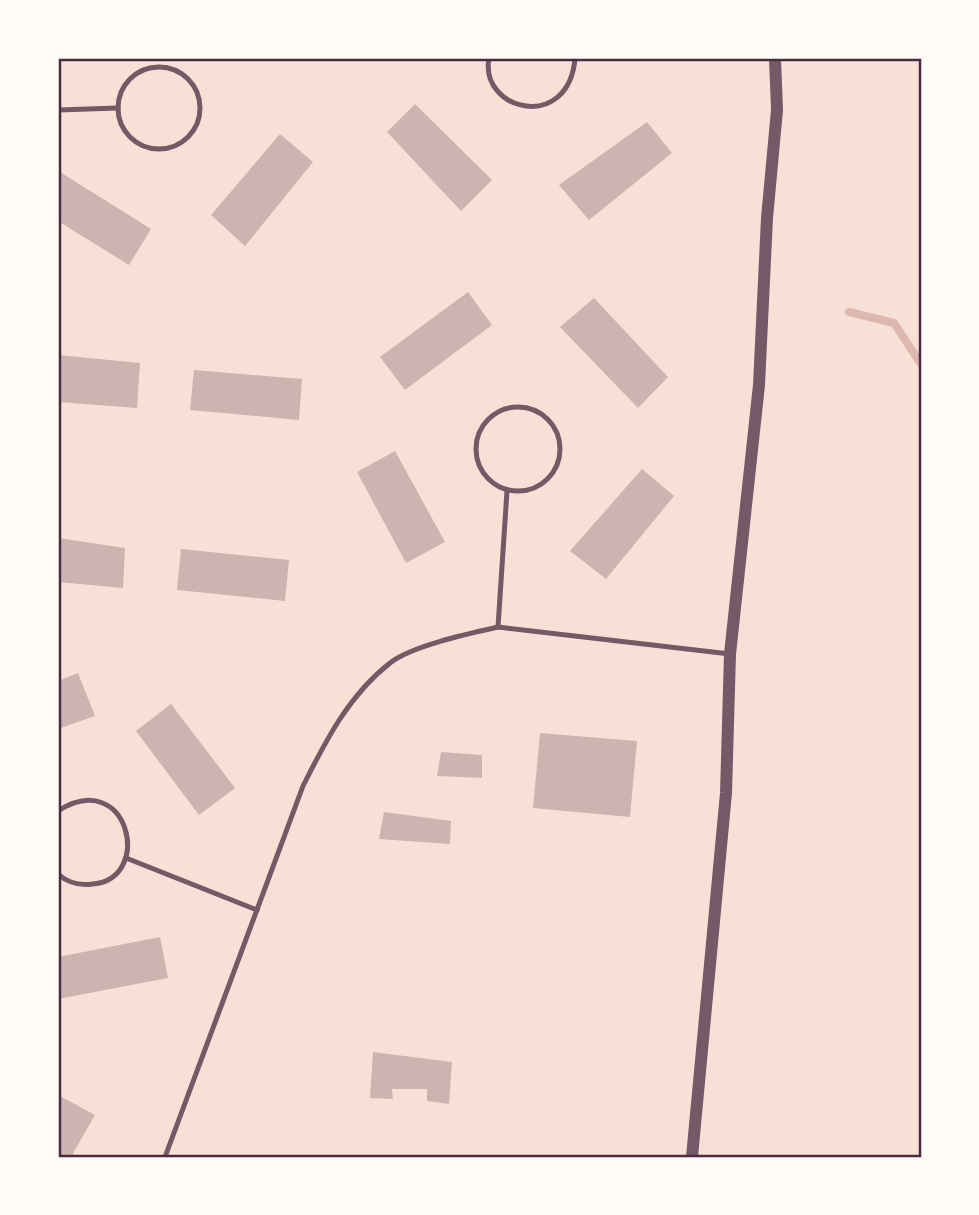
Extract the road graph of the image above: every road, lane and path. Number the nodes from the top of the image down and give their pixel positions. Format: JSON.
{"nodes":[{"id":1,"x":489,"y":58,"type":"edge"},
{"id":2,"x":575,"y":58,"type":"edge"},
{"id":3,"x":775,"y":58,"type":"edge"},
{"id":4,"x":118,"y":108,"type":"junction"},
{"id":5,"x":58,"y":110,"type":"edge"},
{"id":6,"x":507,"y":491,"type":"junction"},
{"id":7,"x":498,"y":627,"type":"junction"},
{"id":8,"x":730,"y":654,"type":"junction"},
{"id":9,"x":58,"y":811,"type":"edge"},
{"id":10,"x":126,"y":858,"type":"junction"},
{"id":11,"x":58,"y":874,"type":"edge"},
{"id":12,"x":257,"y":910,"type":"junction"},
{"id":13,"x":164,"y":1157,"type":"edge"},
{"id":14,"x":692,"y":1157,"type":"edge"}],
"edges":[{"from":1,"to":2,"type":"lane"},
{"from":3,"to":8,"type":"street"},
{"from":4,"to":4,"type":"lane"},
{"from":4,"to":5,"type":"lane"},
{"from":6,"to":6,"type":"lane"},
{"from":6,"to":7,"type":"lane"},
{"from":7,"to":8,"type":"lane"},
{"from":7,"to":12,"type":"lane"},
{"from":8,"to":14,"type":"street"},
{"from":9,"to":10,"type":"lane"},
{"from":10,"to":11,"type":"lane"},
{"from":10,"to":12,"type":"lane"},
{"from":12,"to":13,"type":"lane"}]}
